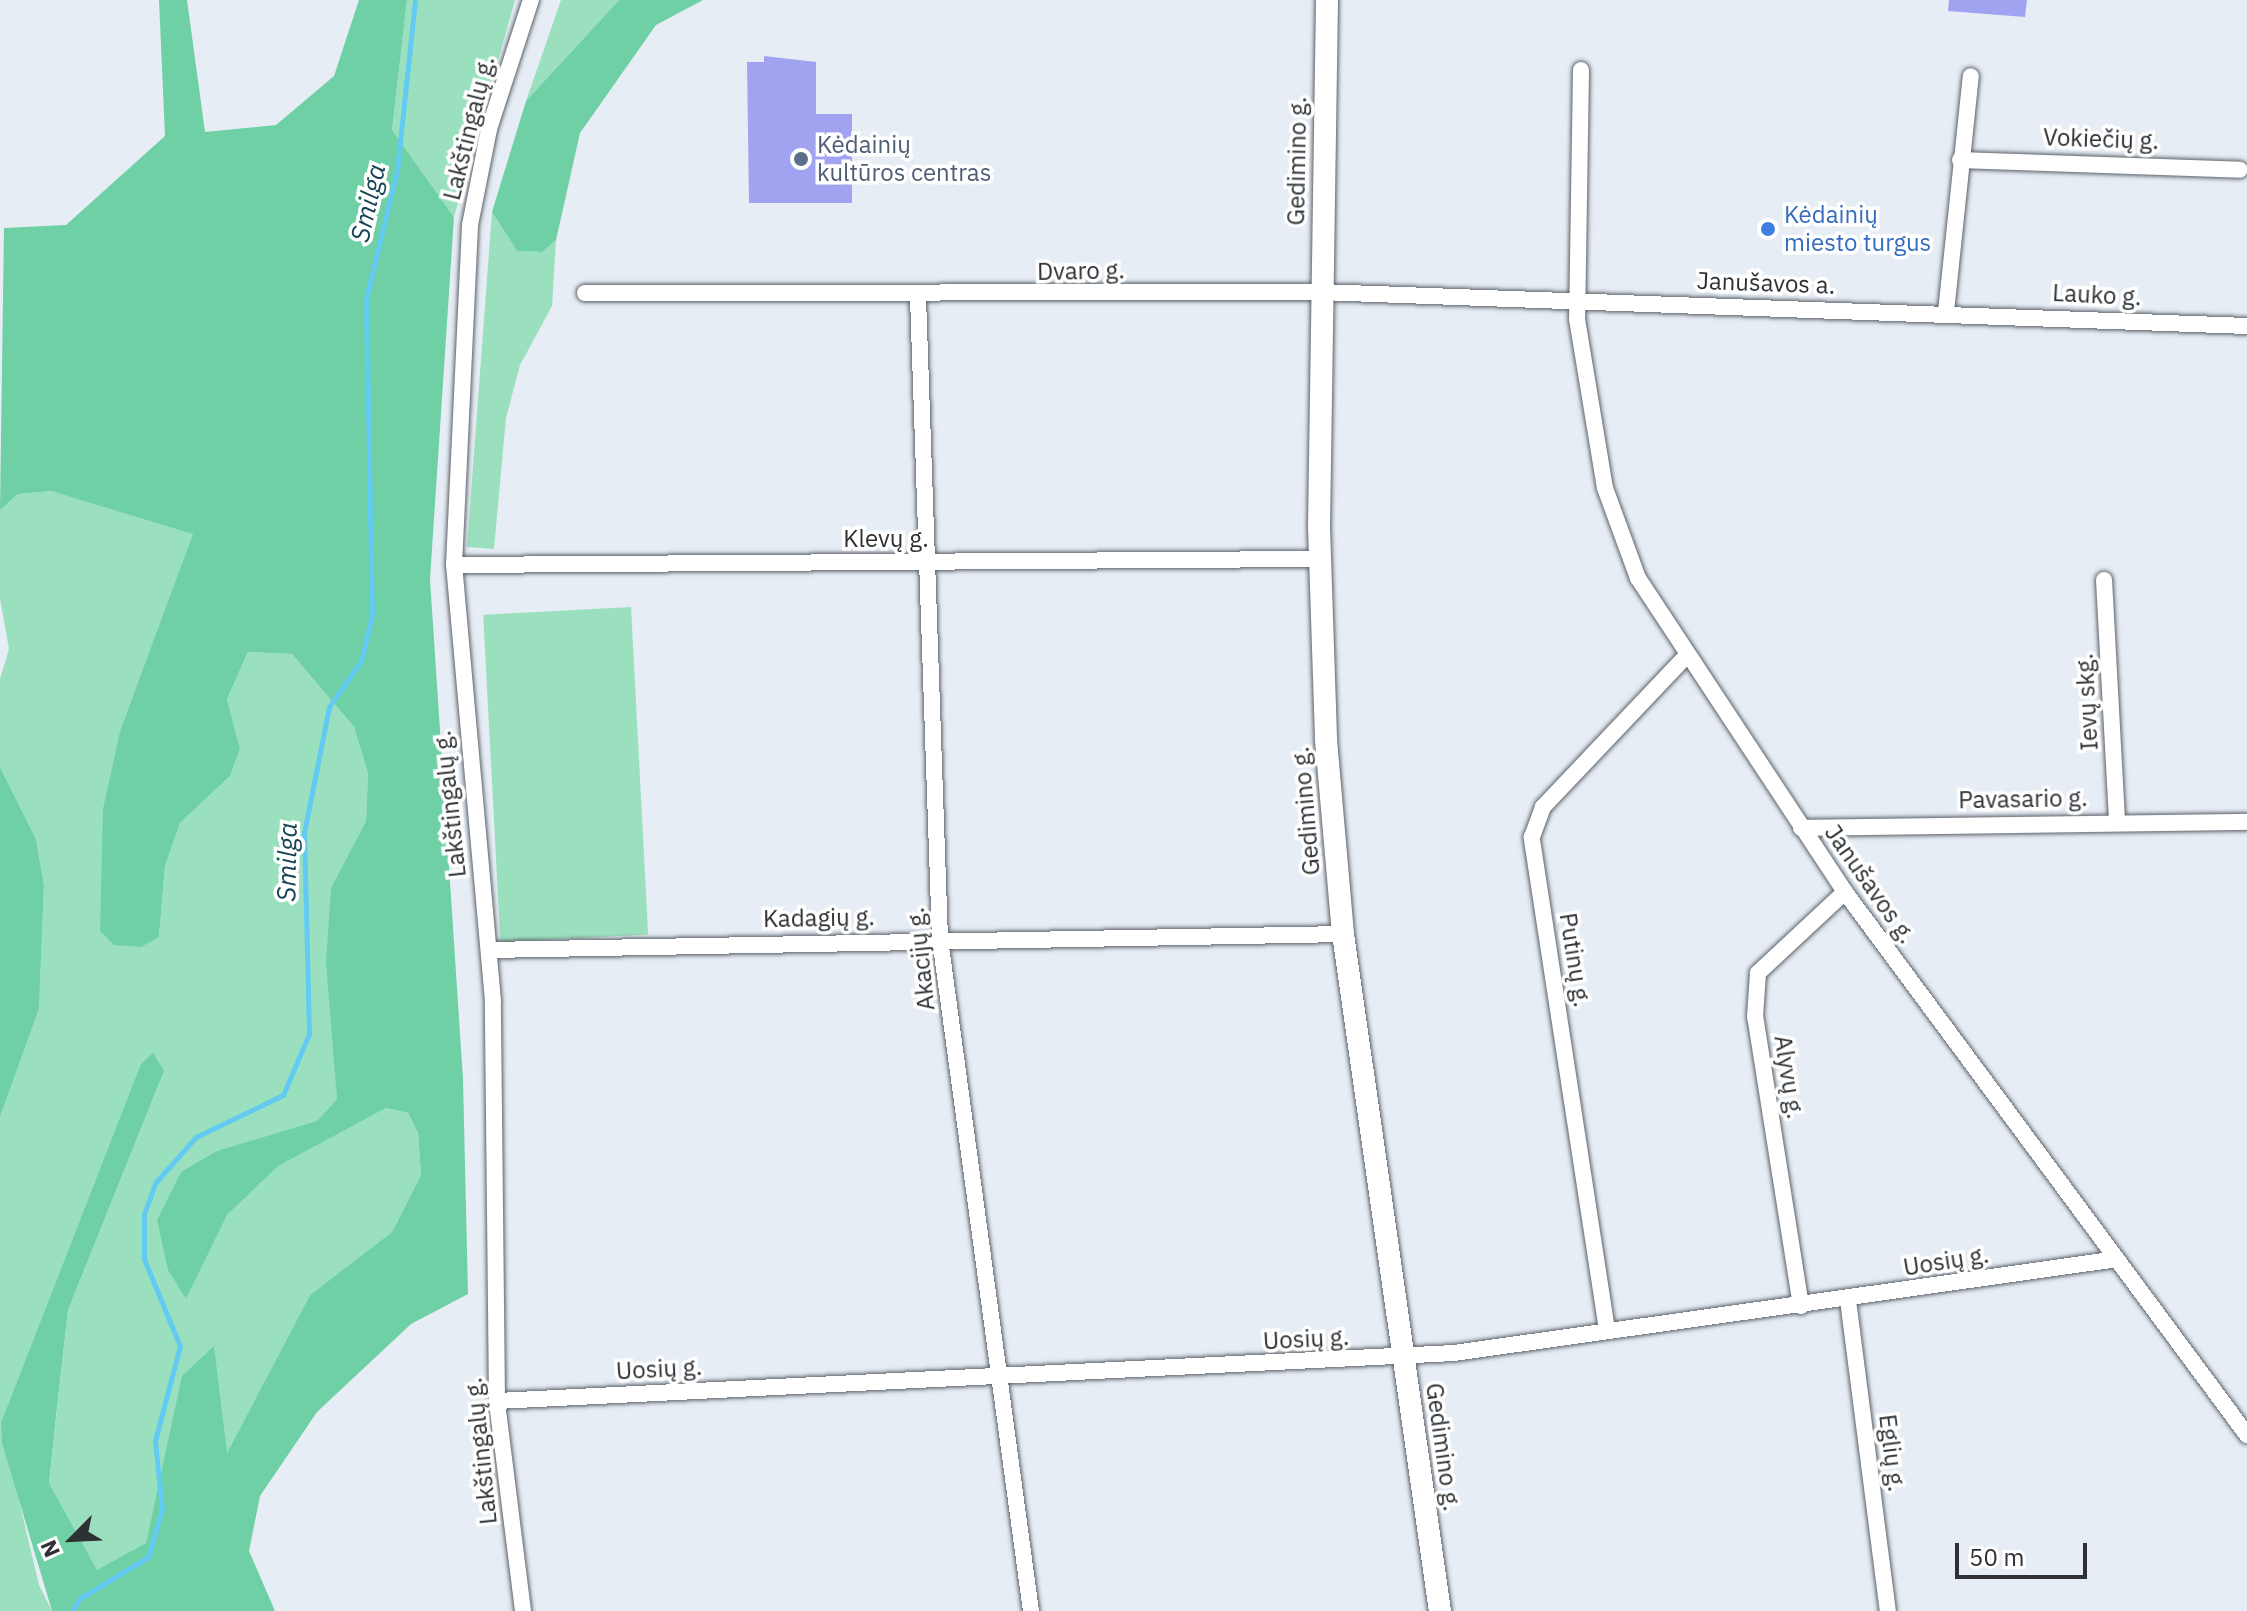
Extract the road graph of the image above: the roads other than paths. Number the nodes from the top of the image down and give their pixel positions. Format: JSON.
{"nodes":[{"id":1,"x":531,"y":0,"type":"edge"},
{"id":2,"x":1327,"y":0,"type":"edge"},
{"id":3,"x":1581,"y":70,"type":"dead end"},
{"id":4,"x":1971,"y":76,"type":"dead end"},
{"id":5,"x":1960,"y":160,"type":"junction"},
{"id":6,"x":2240,"y":170,"type":"dead end"},
{"id":7,"x":1320,"y":292,"type":"junction"},
{"id":8,"x":585,"y":293,"type":"dead end"},
{"id":9,"x":918,"y":297,"type":"junction"},
{"id":10,"x":1577,"y":302,"type":"junction"},
{"id":11,"x":1946,"y":312,"type":"junction"},
{"id":12,"x":2247,"y":326,"type":"edge"},
{"id":13,"x":1319,"y":559,"type":"junction"},
{"id":14,"x":924,"y":562,"type":"junction"},
{"id":15,"x":454,"y":565,"type":"junction"},
{"id":16,"x":2104,"y":580,"type":"dead end"},
{"id":17,"x":1687,"y":655,"type":"junction"},
{"id":18,"x":2117,"y":821,"type":"junction"},
{"id":19,"x":2247,"y":822,"type":"edge"},
{"id":20,"x":1801,"y":828,"type":"junction"},
{"id":21,"x":1845,"y":892,"type":"junction"},
{"id":22,"x":1343,"y":934,"type":"junction"},
{"id":23,"x":940,"y":939,"type":"junction"},
{"id":24,"x":489,"y":950,"type":"junction"},
{"id":25,"x":2111,"y":1260,"type":"junction"},
{"id":26,"x":1848,"y":1300,"type":"junction"},
{"id":27,"x":1801,"y":1306,"type":"junction"},
{"id":28,"x":1607,"y":1330,"type":"junction"},
{"id":29,"x":1404,"y":1357,"type":"junction"},
{"id":30,"x":999,"y":1379,"type":"junction"},
{"id":31,"x":497,"y":1401,"type":"junction"},
{"id":32,"x":2247,"y":1435,"type":"edge"},
{"id":33,"x":523,"y":1611,"type":"edge"},
{"id":34,"x":1031,"y":1611,"type":"edge"},
{"id":35,"x":1440,"y":1611,"type":"edge"},
{"id":36,"x":1888,"y":1611,"type":"edge"}],
"edges":[{"from":1,"to":15,"type":"street","name":"Lakštingalų g."},
{"from":2,"to":7,"type":"main road","name":"Gedimino g."},
{"from":3,"to":10,"type":"street"},
{"from":4,"to":5,"type":"street"},
{"from":5,"to":6,"type":"street","name":"Vokiečių g."},
{"from":5,"to":11,"type":"street"},
{"from":7,"to":9,"type":"street","name":"Dvaro g."},
{"from":7,"to":10,"type":"street","name":"Dvaro g."},
{"from":7,"to":13,"type":"main road","name":"Gedimino g."},
{"from":8,"to":9,"type":"street","name":"Dvaro g."},
{"from":9,"to":14,"type":"street","name":"Akacijų g."},
{"from":10,"to":11,"type":"street","name":"Janušavos a."},
{"from":10,"to":17,"type":"street","name":"Janušavos g."},
{"from":11,"to":12,"type":"street","name":"Lauko g."},
{"from":13,"to":14,"type":"street","name":"Klevų g."},
{"from":13,"to":22,"type":"main road","name":"Gedimino g."},
{"from":14,"to":15,"type":"street","name":"Klevų g."},
{"from":14,"to":23,"type":"street","name":"Akacijų g."},
{"from":15,"to":24,"type":"street","name":"Lakštingalų g."},
{"from":16,"to":18,"type":"street","name":"Ievų skg."},
{"from":17,"to":20,"type":"street","name":"Janušavos g."},
{"from":17,"to":28,"type":"street","name":"Putinų g."},
{"from":18,"to":19,"type":"street","name":"Pavasario g."},
{"from":18,"to":20,"type":"street","name":"Pavasario g."},
{"from":20,"to":21,"type":"street","name":"Janušavos g."},
{"from":21,"to":25,"type":"street","name":"Janušavos g."},
{"from":21,"to":27,"type":"street","name":"Alyvų g."},
{"from":22,"to":23,"type":"street","name":"Kadagių g."},
{"from":22,"to":29,"type":"main road","name":"Gedimino g."},
{"from":23,"to":24,"type":"street","name":"Kadagių g."},
{"from":23,"to":30,"type":"street","name":"Akacijų g."},
{"from":24,"to":31,"type":"street","name":"Lakštingalų g."},
{"from":25,"to":26,"type":"street","name":"Uosių g."},
{"from":25,"to":32,"type":"street","name":"Janušavos g."},
{"from":26,"to":27,"type":"street","name":"Uosių g."},
{"from":26,"to":36,"type":"street","name":"Eglių g."},
{"from":27,"to":28,"type":"street","name":"Uosių g."},
{"from":28,"to":29,"type":"street","name":"Uosių g."},
{"from":29,"to":30,"type":"street","name":"Uosių g."},
{"from":29,"to":35,"type":"main road","name":"Gedimino g."},
{"from":30,"to":31,"type":"street","name":"Uosių g."},
{"from":30,"to":34,"type":"street","name":"Akacijų g."},
{"from":31,"to":33,"type":"street","name":"Lakštingalų g."}]}
